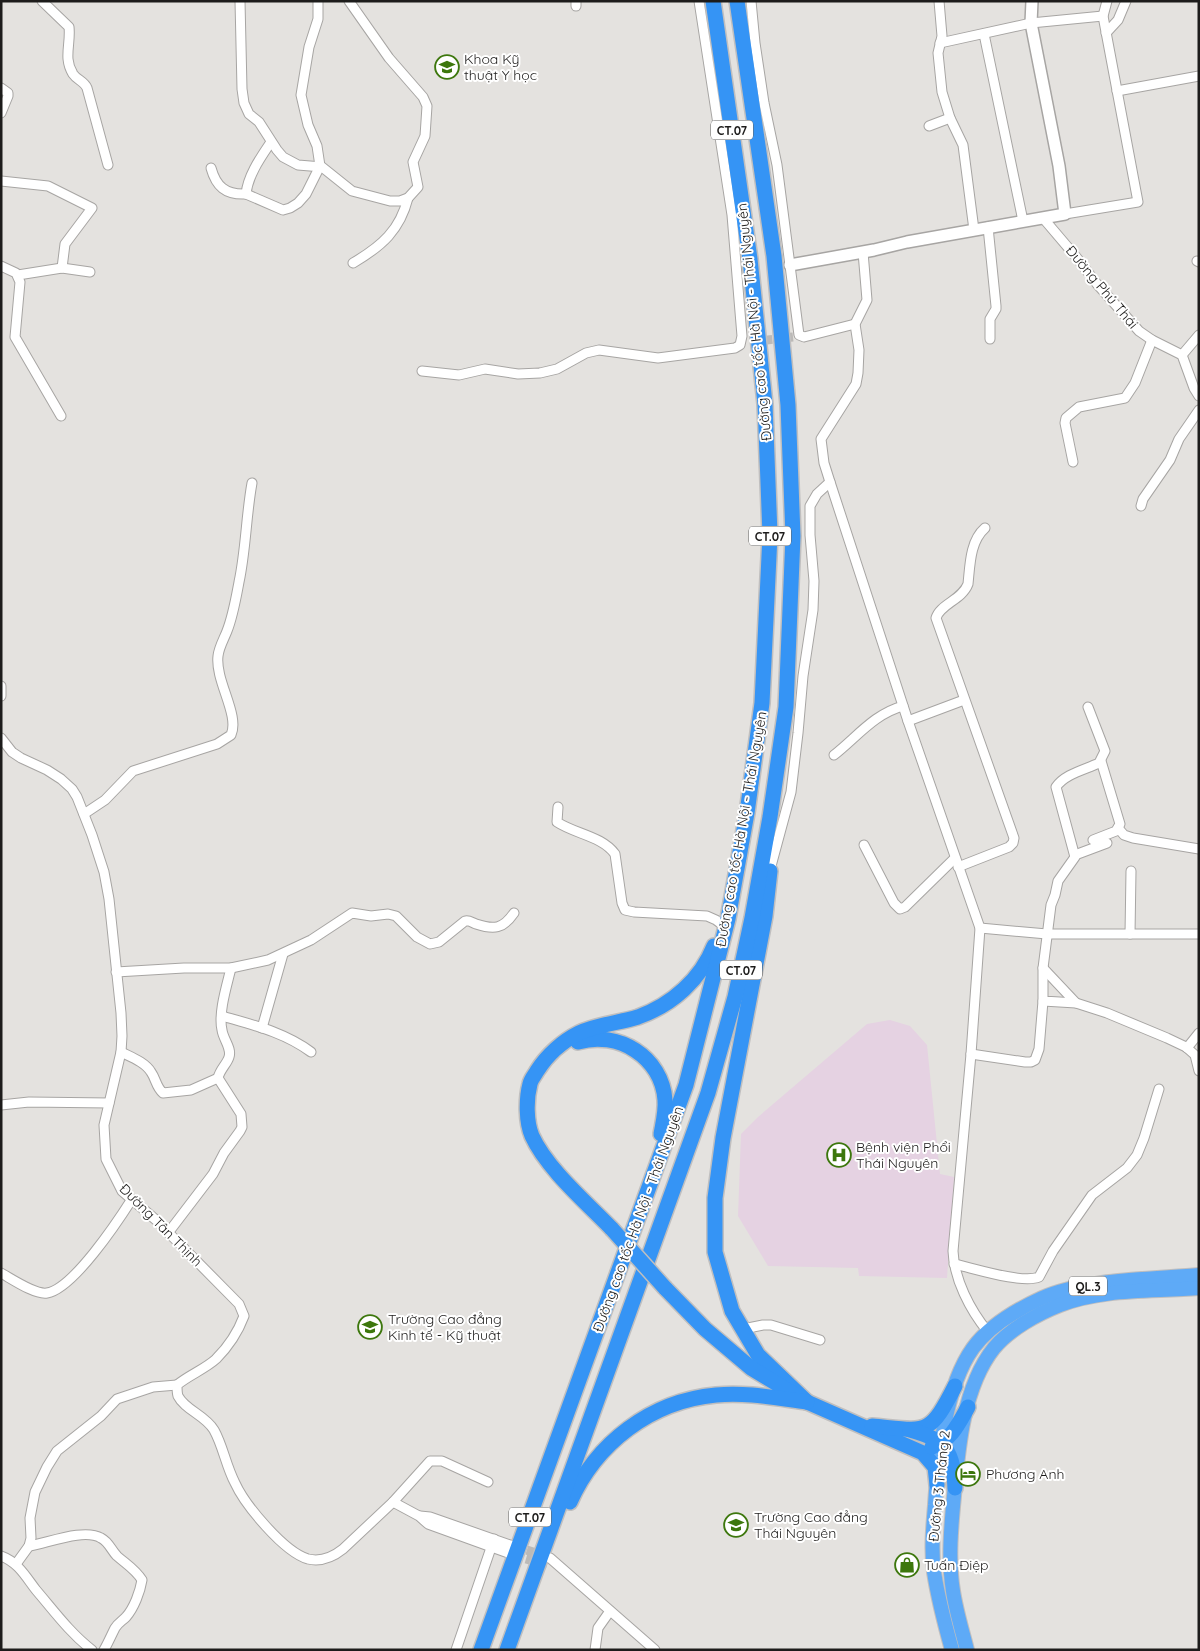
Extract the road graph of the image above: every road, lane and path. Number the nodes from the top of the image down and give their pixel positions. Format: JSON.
{"nodes":[{"id":1,"x":42,"y":1,"type":"edge"},
{"id":2,"x":240,"y":1,"type":"edge"},
{"id":3,"x":318,"y":1,"type":"edge"},
{"id":4,"x":349,"y":1,"type":"edge"},
{"id":5,"x":698,"y":1,"type":"edge"},
{"id":6,"x":713,"y":1,"type":"edge"},
{"id":7,"x":736,"y":1,"type":"edge"},
{"id":8,"x":751,"y":1,"type":"edge"},
{"id":9,"x":939,"y":1,"type":"edge"},
{"id":10,"x":1032,"y":1,"type":"edge"},
{"id":11,"x":1107,"y":1,"type":"edge"},
{"id":12,"x":1126,"y":1,"type":"edge"},
{"id":13,"x":1103,"y":16,"type":"junction"},
{"id":14,"x":1031,"y":24,"type":"junction"},
{"id":15,"x":1106,"y":33,"type":"junction"},
{"id":16,"x":984,"y":34,"type":"junction"},
{"id":17,"x":940,"y":43,"type":"junction"},
{"id":18,"x":1199,"y":76,"type":"edge"},
{"id":19,"x":1,"y":88,"type":"edge"},
{"id":20,"x":1117,"y":91,"type":"junction"},
{"id":21,"x":1,"y":114,"type":"edge"},
{"id":22,"x":950,"y":118,"type":"junction"},
{"id":23,"x":929,"y":126,"type":"dead end"},
{"id":24,"x":271,"y":142,"type":"junction"},
{"id":25,"x":108,"y":165,"type":"dead end"},
{"id":26,"x":320,"y":166,"type":"junction"},
{"id":27,"x":211,"y":168,"type":"dead end"},
{"id":28,"x":1,"y":181,"type":"edge"},
{"id":29,"x":246,"y":194,"type":"junction"},
{"id":30,"x":408,"y":198,"type":"junction"},
{"id":31,"x":1065,"y":214,"type":"junction"},
{"id":32,"x":1043,"y":218,"type":"junction"},
{"id":33,"x":1023,"y":221,"type":"junction"},
{"id":34,"x":988,"y":227,"type":"junction"},
{"id":35,"x":974,"y":230,"type":"junction"},
{"id":36,"x":863,"y":252,"type":"junction"},
{"id":37,"x":354,"y":262,"type":"dead end"},
{"id":38,"x":790,"y":265,"type":"junction"},
{"id":39,"x":1,"y":266,"type":"edge"},
{"id":40,"x":62,"y":268,"type":"junction"},
{"id":41,"x":90,"y":272,"type":"dead end"},
{"id":42,"x":18,"y":275,"type":"junction"},
{"id":43,"x":855,"y":324,"type":"junction"},
{"id":44,"x":1199,"y":335,"type":"edge"},
{"id":45,"x":990,"y":339,"type":"dead end"},
{"id":46,"x":1152,"y":340,"type":"junction"},
{"id":47,"x":1182,"y":355,"type":"junction"},
{"id":48,"x":422,"y":371,"type":"dead end"},
{"id":49,"x":1199,"y":396,"type":"edge"},
{"id":50,"x":1199,"y":410,"type":"edge"},
{"id":51,"x":61,"y":416,"type":"dead end"},
{"id":52,"x":1073,"y":462,"type":"dead end"},
{"id":53,"x":830,"y":482,"type":"junction"},
{"id":54,"x":252,"y":483,"type":"dead end"},
{"id":55,"x":1141,"y":506,"type":"dead end"},
{"id":56,"x":985,"y":528,"type":"dead end"},
{"id":57,"x":1,"y":686,"type":"edge"},
{"id":58,"x":1,"y":696,"type":"edge"},
{"id":59,"x":964,"y":700,"type":"junction"},
{"id":60,"x":903,"y":706,"type":"junction"},
{"id":61,"x":1088,"y":707,"type":"dead end"},
{"id":62,"x":786,"y":708,"type":"junction"},
{"id":63,"x":908,"y":722,"type":"junction"},
{"id":64,"x":1,"y":738,"type":"edge"},
{"id":65,"x":834,"y":754,"type":"dead end"},
{"id":66,"x":1101,"y":761,"type":"junction"},
{"id":67,"x":558,"y":807,"type":"dead end"},
{"id":68,"x":746,"y":813,"type":"junction"},
{"id":69,"x":84,"y":814,"type":"junction"},
{"id":70,"x":1118,"y":828,"type":"junction"},
{"id":71,"x":1093,"y":840,"type":"dead end"},
{"id":72,"x":1107,"y":843,"type":"dead end"},
{"id":73,"x":864,"y":845,"type":"dead end"},
{"id":74,"x":1199,"y":849,"type":"edge"},
{"id":75,"x":1075,"y":855,"type":"junction"},
{"id":76,"x":956,"y":863,"type":"junction"},
{"id":77,"x":771,"y":866,"type":"junction"},
{"id":78,"x":1131,"y":871,"type":"dead end"},
{"id":79,"x":514,"y":913,"type":"dead end"},
{"id":80,"x":720,"y":923,"type":"junction"},
{"id":81,"x":980,"y":928,"type":"junction"},
{"id":82,"x":1047,"y":934,"type":"junction"},
{"id":83,"x":1130,"y":934,"type":"junction"},
{"id":84,"x":1199,"y":934,"type":"edge"},
{"id":85,"x":283,"y":954,"type":"junction"},
{"id":86,"x":231,"y":968,"type":"junction"},
{"id":87,"x":1043,"y":968,"type":"junction"},
{"id":88,"x":116,"y":972,"type":"junction"},
{"id":89,"x":1043,"y":1000,"type":"junction"},
{"id":90,"x":1076,"y":1003,"type":"junction"},
{"id":91,"x":222,"y":1016,"type":"junction"},
{"id":92,"x":262,"y":1028,"type":"junction"},
{"id":93,"x":1199,"y":1033,"type":"edge"},
{"id":94,"x":557,"y":1048,"type":"junction"},
{"id":95,"x":1187,"y":1048,"type":"junction"},
{"id":96,"x":121,"y":1052,"type":"junction"},
{"id":97,"x":311,"y":1052,"type":"dead end"},
{"id":98,"x":971,"y":1054,"type":"junction"},
{"id":99,"x":1199,"y":1070,"type":"edge"},
{"id":100,"x":218,"y":1078,"type":"junction"},
{"id":101,"x":1159,"y":1089,"type":"dead end"},
{"id":102,"x":109,"y":1103,"type":"junction"},
{"id":103,"x":1,"y":1105,"type":"edge"},
{"id":104,"x":132,"y":1199,"type":"junction"},
{"id":105,"x":168,"y":1233,"type":"junction"},
{"id":106,"x":954,"y":1264,"type":"junction"},
{"id":107,"x":1,"y":1273,"type":"edge"},
{"id":108,"x":1199,"y":1275,"type":"edge"},
{"id":109,"x":1199,"y":1288,"type":"edge"},
{"id":110,"x":743,"y":1329,"type":"junction"},
{"id":111,"x":988,"y":1332,"type":"junction"},
{"id":112,"x":820,"y":1340,"type":"dead end"},
{"id":113,"x":1000,"y":1341,"type":"junction"},
{"id":114,"x":578,"y":1383,"type":"junction"},
{"id":115,"x":177,"y":1385,"type":"junction"},
{"id":116,"x":955,"y":1386,"type":"junction"},
{"id":117,"x":806,"y":1402,"type":"junction"},
{"id":118,"x":968,"y":1407,"type":"junction"},
{"id":119,"x":862,"y":1425,"type":"junction"},
{"id":120,"x":906,"y":1429,"type":"junction"},
{"id":121,"x":941,"y":1444,"type":"junction"},
{"id":122,"x":904,"y":1445,"type":"junction"},
{"id":123,"x":488,"y":1482,"type":"dead end"},
{"id":124,"x":936,"y":1485,"type":"junction"},
{"id":125,"x":955,"y":1488,"type":"junction"},
{"id":126,"x":393,"y":1502,"type":"junction"},
{"id":127,"x":492,"y":1543,"type":"junction"},
{"id":128,"x":28,"y":1546,"type":"junction"},
{"id":129,"x":512,"y":1550,"type":"tunnel mouth"},
{"id":130,"x":1,"y":1556,"type":"edge"},
{"id":131,"x":548,"y":1562,"type":"tunnel mouth"},
{"id":132,"x":16,"y":1564,"type":"junction"},
{"id":133,"x":610,"y":1611,"type":"junction"},
{"id":134,"x":92,"y":1650,"type":"edge"},
{"id":135,"x":104,"y":1650,"type":"edge"},
{"id":136,"x":456,"y":1650,"type":"edge"},
{"id":137,"x":481,"y":1650,"type":"edge"},
{"id":138,"x":507,"y":1650,"type":"edge"},
{"id":139,"x":512,"y":1650,"type":"edge"},
{"id":140,"x":595,"y":1650,"type":"edge"},
{"id":141,"x":655,"y":1650,"type":"edge"},
{"id":142,"x":952,"y":1650,"type":"edge"},
{"id":143,"x":967,"y":1650,"type":"edge"}],
"edges":[{"from":1,"to":25,"type":"street"},
{"from":2,"to":24,"type":"street"},
{"from":3,"to":26,"type":"street"},
{"from":4,"to":30,"type":"street"},
{"from":5,"to":48,"type":"street"},
{"from":6,"to":68,"type":"highway","name":"Đường cao tốc Hà Nội - Thái Nguyên","number":"CT.07"},
{"from":7,"to":62,"type":"highway","name":"Đường cao tốc Hà Nội - Thái Nguyên","number":"CT.07"},
{"from":8,"to":38,"type":"street"},
{"from":9,"to":17,"type":"street"},
{"from":10,"to":14,"type":"street"},
{"from":11,"to":13,"type":"street"},
{"from":12,"to":15,"type":"street"},
{"from":13,"to":14,"type":"street"},
{"from":13,"to":15,"type":"street"},
{"from":14,"to":16,"type":"street"},
{"from":14,"to":31,"type":"street"},
{"from":15,"to":20,"type":"street"},
{"from":16,"to":17,"type":"street"},
{"from":16,"to":33,"type":"street"},
{"from":17,"to":22,"type":"street"},
{"from":18,"to":20,"type":"street"},
{"from":19,"to":21,"type":"street"},
{"from":20,"to":31,"type":"street"},
{"from":22,"to":23,"type":"street"},
{"from":22,"to":35,"type":"street"},
{"from":24,"to":26,"type":"street"},
{"from":24,"to":29,"type":"street"},
{"from":26,"to":29,"type":"street"},
{"from":26,"to":30,"type":"street"},
{"from":27,"to":29,"type":"street"},
{"from":28,"to":40,"type":"street"},
{"from":30,"to":37,"type":"street"},
{"from":31,"to":32,"type":"street"},
{"from":32,"to":33,"type":"street"},
{"from":32,"to":46,"type":"street","name":"Đường Phú Thái"},
{"from":33,"to":34,"type":"street"},
{"from":34,"to":35,"type":"street"},
{"from":34,"to":45,"type":"street"},
{"from":35,"to":36,"type":"street"},
{"from":36,"to":38,"type":"street"},
{"from":36,"to":43,"type":"street"},
{"from":38,"to":43,"type":"street"},
{"from":39,"to":42,"type":"street"},
{"from":40,"to":41,"type":"street"},
{"from":40,"to":42,"type":"street"},
{"from":42,"to":51,"type":"street"},
{"from":43,"to":53,"type":"street"},
{"from":44,"to":47,"type":"street"},
{"from":46,"to":47,"type":"street","name":"Đường Phú Thái"},
{"from":46,"to":52,"type":"street"},
{"from":47,"to":49,"type":"street"},
{"from":50,"to":55,"type":"street"},
{"from":53,"to":60,"type":"street"},
{"from":53,"to":77,"type":"street"},
{"from":54,"to":69,"type":"street"},
{"from":56,"to":59,"type":"street"},
{"from":57,"to":58,"type":"street"},
{"from":59,"to":63,"type":"street"},
{"from":59,"to":76,"type":"street"},
{"from":60,"to":63,"type":"street"},
{"from":60,"to":65,"type":"street"},
{"from":61,"to":66,"type":"street"},
{"from":62,"to":77,"type":"highway"},
{"from":62,"to":138,"type":"highway","name":"Đường cao tốc Hà Nội - Thái Nguyên","number":"CT.07"},
{"from":63,"to":76,"type":"street"},
{"from":64,"to":69,"type":"street","name":"Đường Tân Thịnh"},
{"from":66,"to":70,"type":"street"},
{"from":66,"to":75,"type":"street"},
{"from":67,"to":80,"type":"street"},
{"from":68,"to":80,"type":"highway"},
{"from":68,"to":114,"type":"highway","name":"Đường cao tốc Hà Nội - Thái Nguyên","number":"CT.07"},
{"from":69,"to":88,"type":"street","name":"Đường Tân Thịnh"},
{"from":70,"to":71,"type":"street"},
{"from":70,"to":74,"type":"street"},
{"from":72,"to":75,"type":"street"},
{"from":73,"to":76,"type":"street"},
{"from":75,"to":82,"type":"street"},
{"from":76,"to":81,"type":"street"},
{"from":77,"to":110,"type":"highway"},
{"from":78,"to":83,"type":"street"},
{"from":79,"to":85,"type":"street"},
{"from":80,"to":94,"type":"highway"},
{"from":81,"to":82,"type":"street"},
{"from":81,"to":98,"type":"street"},
{"from":82,"to":83,"type":"street"},
{"from":82,"to":87,"type":"street"},
{"from":83,"to":84,"type":"street"},
{"from":85,"to":86,"type":"street"},
{"from":85,"to":92,"type":"street"},
{"from":86,"to":88,"type":"street"},
{"from":86,"to":91,"type":"street"},
{"from":87,"to":89,"type":"street"},
{"from":87,"to":90,"type":"street"},
{"from":88,"to":96,"type":"street","name":"Đường Tân Thịnh"},
{"from":89,"to":90,"type":"street"},
{"from":89,"to":98,"type":"street"},
{"from":90,"to":95,"type":"street"},
{"from":91,"to":92,"type":"street"},
{"from":91,"to":100,"type":"street"},
{"from":92,"to":97,"type":"street"},
{"from":93,"to":95,"type":"street"},
{"from":94,"to":114,"type":"highway"},
{"from":94,"to":117,"type":"highway","bridge":true},
{"from":95,"to":99,"type":"street"},
{"from":96,"to":100,"type":"street"},
{"from":96,"to":102,"type":"street","name":"Đường Tân Thịnh"},
{"from":98,"to":106,"type":"street"},
{"from":100,"to":105,"type":"street"},
{"from":101,"to":106,"type":"street"},
{"from":102,"to":103,"type":"street"},
{"from":102,"to":104,"type":"street","name":"Đường Tân Thịnh"},
{"from":104,"to":105,"type":"street","name":"Đường Tân Thịnh"},
{"from":104,"to":107,"type":"street"},
{"from":105,"to":115,"type":"street","name":"Đường Tân Thịnh"},
{"from":106,"to":111,"type":"street"},
{"from":108,"to":111,"type":"highway","number":"QL.3"},
{"from":109,"to":113,"type":"highway","number":"QL.3"},
{"from":110,"to":112,"type":"street"},
{"from":110,"to":117,"type":"highway"},
{"from":111,"to":113,"type":"highway"},
{"from":111,"to":116,"type":"highway","name":"Đường 3 Tháng 2","number":"QL.3"},
{"from":113,"to":118,"type":"highway","name":"Đường 3 Tháng 2","number":"QL.3"},
{"from":114,"to":137,"type":"highway","name":"Đường cao tốc Hà Nội - Thái Nguyên","number":"CT.07"},
{"from":115,"to":126,"type":"street"},
{"from":115,"to":128,"type":"street"},
{"from":116,"to":120,"type":"highway"},
{"from":116,"to":121,"type":"highway","name":"Đường 3 Tháng 2","number":"QL.3"},
{"from":117,"to":119,"type":"highway"},
{"from":117,"to":139,"type":"highway"},
{"from":118,"to":121,"type":"highway"},
{"from":118,"to":125,"type":"highway","name":"Đường 3 Tháng 2","number":"QL.3"},
{"from":119,"to":120,"type":"highway"},
{"from":119,"to":122,"type":"highway"},
{"from":120,"to":121,"type":"highway"},
{"from":121,"to":122,"type":"highway"},
{"from":121,"to":124,"type":"highway","name":"Đường 3 Tháng 2","number":"QL.3"},
{"from":121,"to":125,"type":"highway"},
{"from":122,"to":124,"type":"highway"},
{"from":123,"to":126,"type":"street"},
{"from":124,"to":142,"type":"highway","name":"Đường 3 Tháng 2","number":"QL.3"},
{"from":125,"to":143,"type":"highway","name":"Đường 3 Tháng 2","number":"QL.3"},
{"from":126,"to":127,"type":"street"},
{"from":127,"to":129,"type":"street"},
{"from":127,"to":136,"type":"street"},
{"from":128,"to":132,"type":"street"},
{"from":128,"to":135,"type":"street"},
{"from":130,"to":132,"type":"street"},
{"from":131,"to":133,"type":"street"},
{"from":132,"to":134,"type":"street"},
{"from":133,"to":140,"type":"street"},
{"from":133,"to":141,"type":"street"}]}
